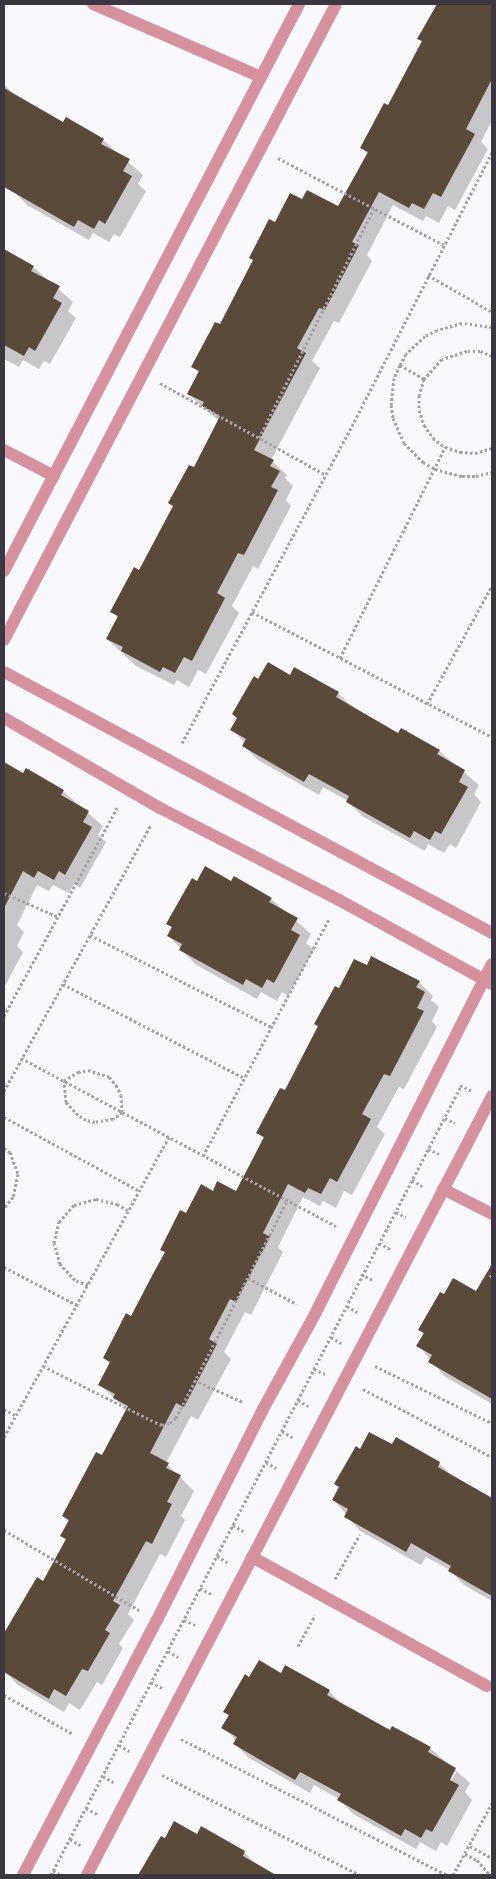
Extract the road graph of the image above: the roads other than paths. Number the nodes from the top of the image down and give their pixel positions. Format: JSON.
{"nodes":[{"id":1,"x":93,"y":4,"type":"edge"},
{"id":2,"x":300,"y":4,"type":"edge"},
{"id":3,"x":336,"y":4,"type":"edge"},
{"id":4,"x":261,"y":78,"type":"junction"},
{"id":5,"x":4,"y":450,"type":"edge"},
{"id":6,"x":54,"y":476,"type":"junction"},
{"id":7,"x":4,"y":572,"type":"edge"},
{"id":8,"x":4,"y":640,"type":"edge"},
{"id":9,"x":4,"y":672,"type":"edge"},
{"id":10,"x":4,"y":718,"type":"edge"},
{"id":11,"x":492,"y":932,"type":"edge"},
{"id":12,"x":492,"y":964,"type":"edge"},
{"id":13,"x":488,"y":981,"type":"edge"},
{"id":14,"x":491,"y":1098,"type":"edge"},
{"id":15,"x":443,"y":1190,"type":"junction"},
{"id":16,"x":492,"y":1214,"type":"edge"},
{"id":17,"x":252,"y":1557,"type":"junction"},
{"id":18,"x":487,"y":1686,"type":"dead end"},
{"id":19,"x":23,"y":1875,"type":"edge"},
{"id":20,"x":87,"y":1875,"type":"edge"}],
"edges":[{"from":1,"to":4,"type":"street"},
{"from":2,"to":4,"type":"street"},
{"from":3,"to":8,"type":"street"},
{"from":4,"to":6,"type":"street"},
{"from":5,"to":6,"type":"street"},
{"from":6,"to":7,"type":"street"},
{"from":9,"to":11,"type":"street"},
{"from":10,"to":13,"type":"street"},
{"from":12,"to":13,"type":"street"},
{"from":13,"to":19,"type":"street"},
{"from":14,"to":15,"type":"street"},
{"from":15,"to":16,"type":"street"},
{"from":15,"to":17,"type":"street"},
{"from":17,"to":18,"type":"street"},
{"from":17,"to":20,"type":"street"}]}
